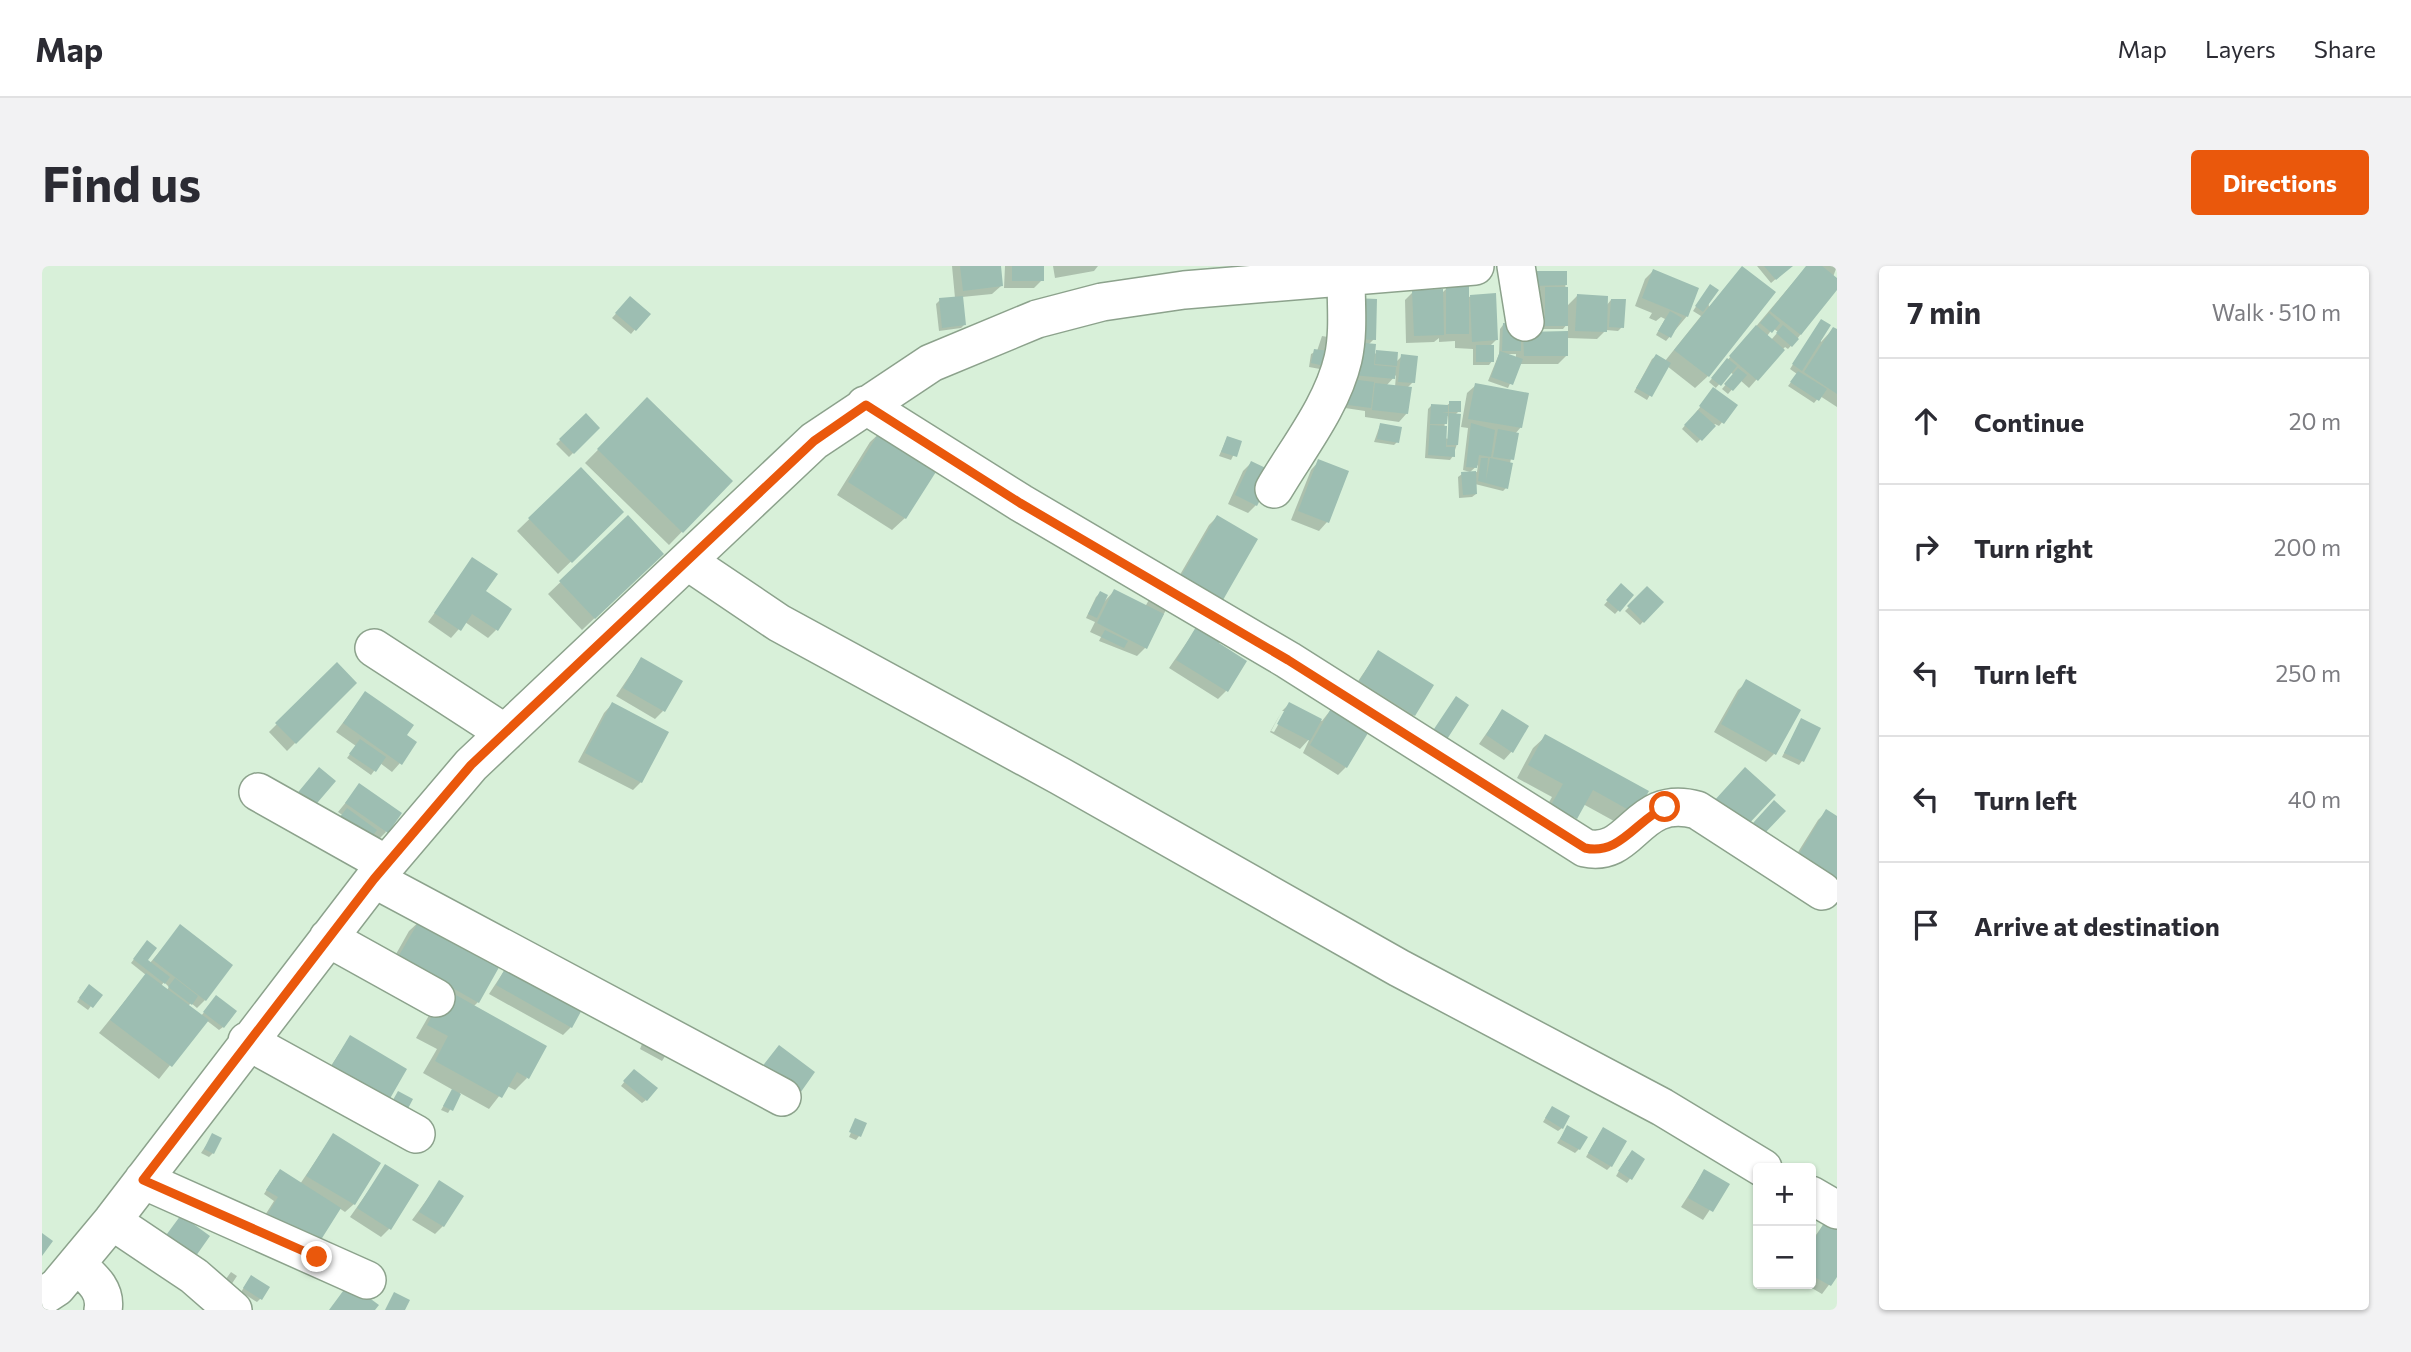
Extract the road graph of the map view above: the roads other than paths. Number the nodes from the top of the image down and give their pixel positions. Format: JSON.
{"nodes":[{"id":1,"x":1475,"y":266,"type":"edge"},
{"id":2,"x":1516,"y":266,"type":"edge"},
{"id":3,"x":1346,"y":277,"type":"junction"},
{"id":4,"x":1525,"y":322,"type":"dead end"},
{"id":5,"x":866,"y":405,"type":"junction"},
{"id":6,"x":1274,"y":489,"type":"dead end"},
{"id":7,"x":687,"y":561,"type":"junction"},
{"id":8,"x":374,"y":648,"type":"dead end"},
{"id":9,"x":505,"y":733,"type":"junction"},
{"id":10,"x":258,"y":792,"type":"dead end"},
{"id":11,"x":380,"y":872,"type":"junction"},
{"id":12,"x":1822,"y":891,"type":"dead end"},
{"id":13,"x":328,"y":938,"type":"junction"},
{"id":14,"x":436,"y":998,"type":"dead end"},
{"id":15,"x":247,"y":1041,"type":"junction"},
{"id":16,"x":782,"y":1097,"type":"dead end"},
{"id":17,"x":416,"y":1134,"type":"dead end"},
{"id":18,"x":1755,"y":1163,"type":"edge"},
{"id":19,"x":143,"y":1180,"type":"junction"},
{"id":20,"x":1816,"y":1198,"type":"edge"},
{"id":21,"x":1837,"y":1210,"type":"edge"},
{"id":22,"x":112,"y":1221,"type":"junction"},
{"id":23,"x":76,"y":1264,"type":"junction"},
{"id":24,"x":367,"y":1280,"type":"dead end"},
{"id":25,"x":42,"y":1297,"type":"edge"},
{"id":26,"x":103,"y":1310,"type":"edge"},
{"id":27,"x":233,"y":1310,"type":"edge"}],
"edges":[{"from":1,"to":3,"type":"street"},
{"from":2,"to":4,"type":"street"},
{"from":3,"to":5,"type":"street"},
{"from":3,"to":6,"type":"street"},
{"from":5,"to":7,"type":"street"},
{"from":5,"to":12,"type":"street"},
{"from":7,"to":9,"type":"street"},
{"from":7,"to":18,"type":"street"},
{"from":8,"to":9,"type":"street"},
{"from":9,"to":11,"type":"street"},
{"from":10,"to":11,"type":"street"},
{"from":11,"to":13,"type":"street"},
{"from":11,"to":16,"type":"street"},
{"from":13,"to":14,"type":"street"},
{"from":13,"to":15,"type":"street"},
{"from":15,"to":17,"type":"street"},
{"from":15,"to":19,"type":"street"},
{"from":19,"to":22,"type":"street"},
{"from":19,"to":24,"type":"street"},
{"from":20,"to":21,"type":"street"},
{"from":22,"to":23,"type":"street"},
{"from":22,"to":27,"type":"street"},
{"from":23,"to":25,"type":"street"},
{"from":23,"to":26,"type":"street"}]}
